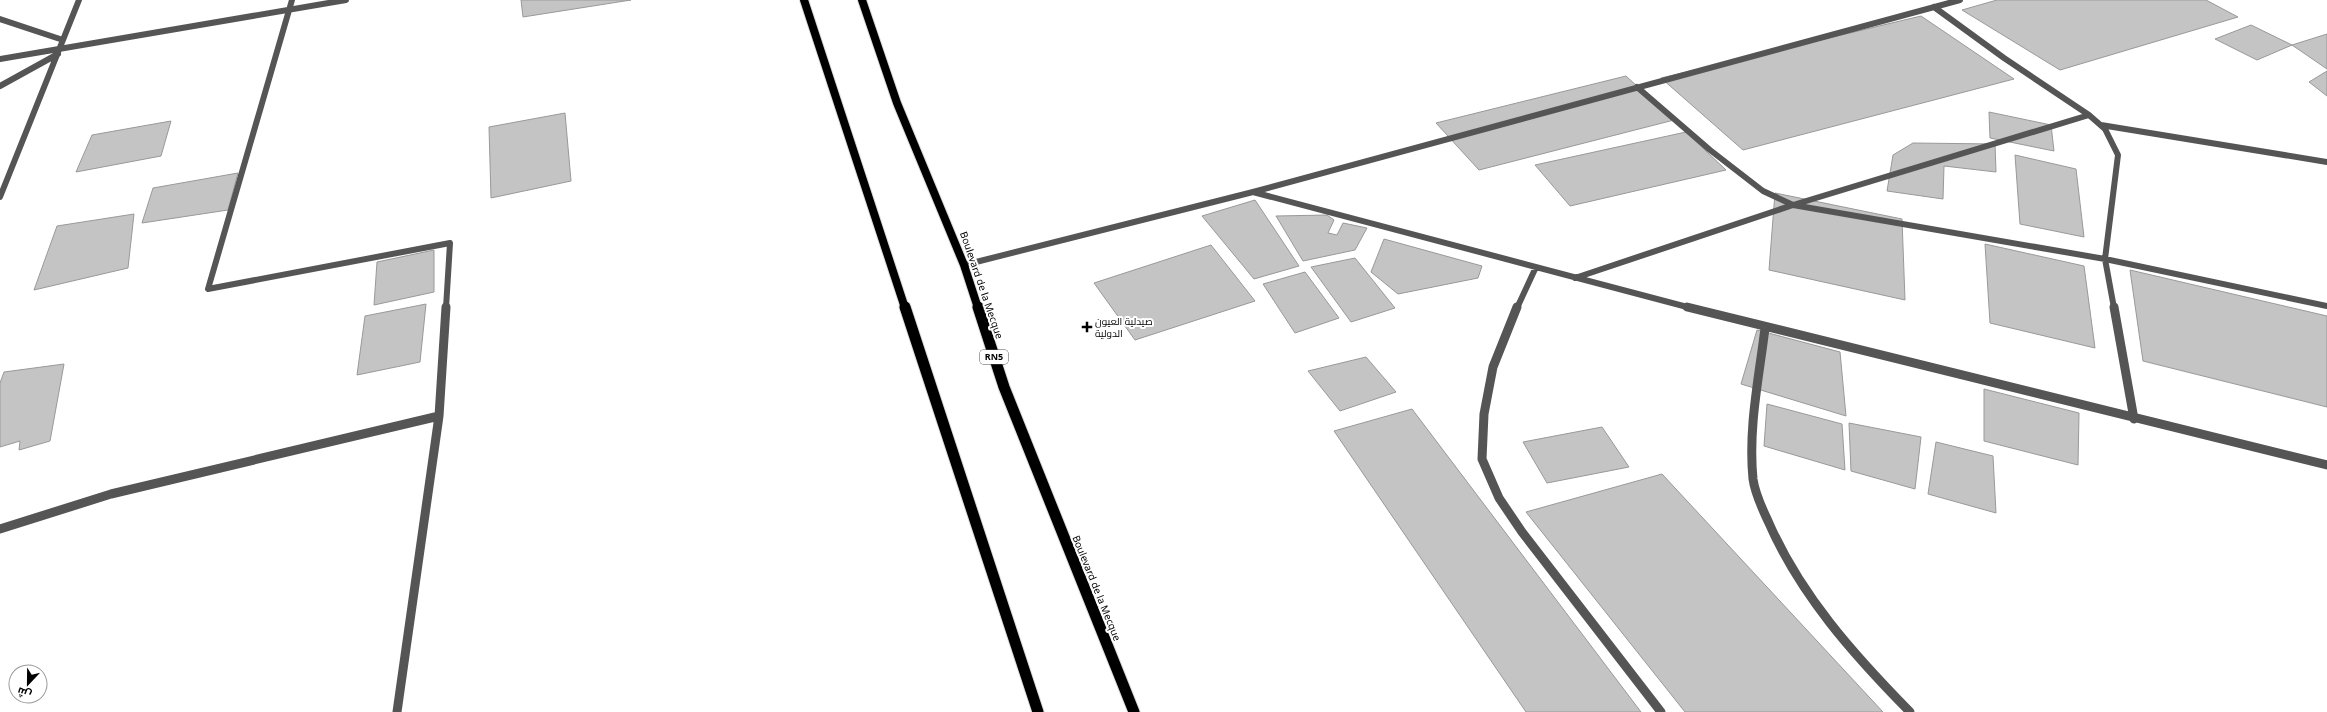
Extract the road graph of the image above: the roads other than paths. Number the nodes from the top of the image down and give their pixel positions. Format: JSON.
{"nodes":[{"id":1,"x":79,"y":0,"type":"edge"},
{"id":2,"x":292,"y":0,"type":"edge"},
{"id":3,"x":346,"y":0,"type":"edge"},
{"id":4,"x":804,"y":0,"type":"edge"},
{"id":5,"x":862,"y":0,"type":"edge"},
{"id":6,"x":1960,"y":0,"type":"edge"},
{"id":7,"x":1934,"y":7,"type":"junction"},
{"id":8,"x":290,"y":10,"type":"junction"},
{"id":9,"x":0,"y":19,"type":"edge"},
{"id":10,"x":63,"y":40,"type":"junction"},
{"id":11,"x":58,"y":52,"type":"junction"},
{"id":12,"x":0,"y":59,"type":"edge"},
{"id":13,"x":0,"y":86,"type":"edge"},
{"id":14,"x":1638,"y":87,"type":"junction"},
{"id":15,"x":2088,"y":115,"type":"junction"},
{"id":16,"x":2100,"y":125,"type":"junction"},
{"id":17,"x":2327,"y":162,"type":"edge"},
{"id":18,"x":1253,"y":192,"type":"junction"},
{"id":19,"x":0,"y":197,"type":"edge"},
{"id":20,"x":1793,"y":206,"type":"junction"},
{"id":21,"x":2105,"y":259,"type":"junction"},
{"id":22,"x":964,"y":265,"type":"junction"},
{"id":23,"x":1536,"y":267,"type":"junction"},
{"id":24,"x":1575,"y":278,"type":"junction"},
{"id":25,"x":2327,"y":306,"type":"edge"},
{"id":26,"x":1765,"y":328,"type":"junction"},
{"id":27,"x":439,"y":416,"type":"junction"},
{"id":28,"x":2134,"y":419,"type":"junction"},
{"id":29,"x":2327,"y":464,"type":"edge"},
{"id":30,"x":0,"y":528,"type":"edge"},
{"id":31,"x":397,"y":712,"type":"edge"},
{"id":32,"x":1038,"y":712,"type":"edge"},
{"id":33,"x":1134,"y":712,"type":"edge"},
{"id":34,"x":1660,"y":712,"type":"edge"},
{"id":35,"x":1910,"y":712,"type":"edge"}],
"edges":[{"from":1,"to":10,"type":"street"},
{"from":2,"to":8,"type":"street"},
{"from":3,"to":8,"type":"street"},
{"from":4,"to":32,"type":"main road"},
{"from":5,"to":22,"type":"main road","name":"Boulevard de la Mecque","number":"RN5"},
{"from":6,"to":7,"type":"street"},
{"from":7,"to":14,"type":"street"},
{"from":7,"to":15,"type":"street"},
{"from":8,"to":11,"type":"street"},
{"from":8,"to":27,"type":"street"},
{"from":9,"to":10,"type":"street"},
{"from":10,"to":11,"type":"street"},
{"from":11,"to":12,"type":"street"},
{"from":11,"to":13,"type":"street"},
{"from":11,"to":19,"type":"street"},
{"from":14,"to":18,"type":"street"},
{"from":14,"to":20,"type":"street"},
{"from":15,"to":16,"type":"street"},
{"from":15,"to":20,"type":"street"},
{"from":16,"to":17,"type":"street"},
{"from":16,"to":21,"type":"street"},
{"from":18,"to":22,"type":"street"},
{"from":18,"to":23,"type":"street"},
{"from":20,"to":21,"type":"street"},
{"from":20,"to":24,"type":"street"},
{"from":21,"to":25,"type":"street"},
{"from":21,"to":28,"type":"street"},
{"from":22,"to":33,"type":"main road","name":"Boulevard de la Mecque","number":"RN5"},
{"from":23,"to":24,"type":"street"},
{"from":23,"to":34,"type":"street"},
{"from":24,"to":26,"type":"street"},
{"from":26,"to":28,"type":"street"},
{"from":26,"to":35,"type":"street"},
{"from":27,"to":30,"type":"street"},
{"from":27,"to":31,"type":"street"},
{"from":28,"to":29,"type":"street"}]}
